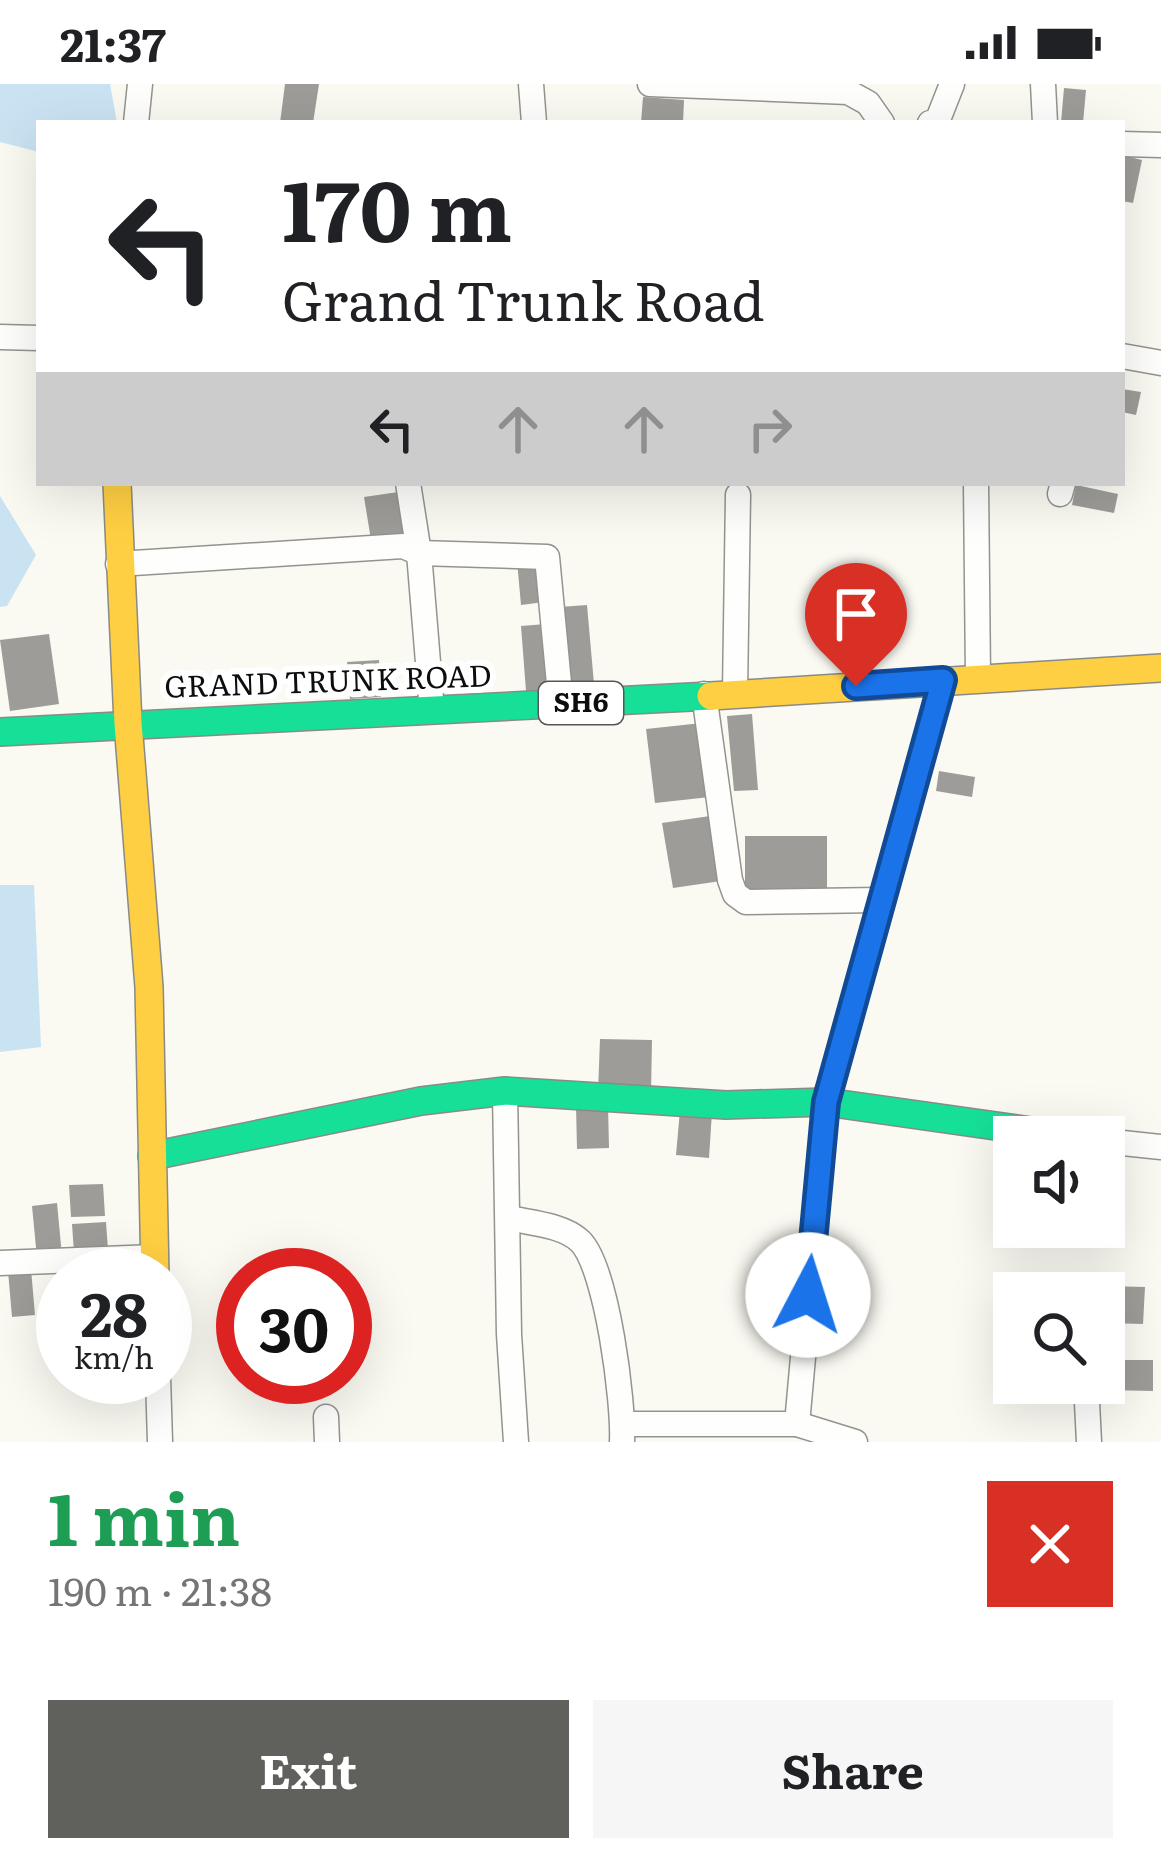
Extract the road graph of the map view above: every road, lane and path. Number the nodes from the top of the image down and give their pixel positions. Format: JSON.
{"nodes":[{"id":1,"x":140,"y":84,"type":"edge"},
{"id":2,"x":531,"y":84,"type":"edge"},
{"id":3,"x":650,"y":84,"type":"edge"},
{"id":4,"x":952,"y":84,"type":"edge"},
{"id":5,"x":1043,"y":84,"type":"edge"},
{"id":6,"x":674,"y":85,"type":"edge"},
{"id":7,"x":788,"y":86,"type":"edge"},
{"id":8,"x":136,"y":120,"type":"edge"},
{"id":9,"x":534,"y":120,"type":"edge"},
{"id":10,"x":880,"y":120,"type":"edge"},
{"id":11,"x":938,"y":120,"type":"edge"},
{"id":12,"x":1045,"y":120,"type":"edge"},
{"id":13,"x":1125,"y":144,"type":"edge"},
{"id":14,"x":1161,"y":145,"type":"edge"},
{"id":15,"x":0,"y":337,"type":"edge"},
{"id":16,"x":36,"y":338,"type":"edge"},
{"id":17,"x":1125,"y":357,"type":"edge"},
{"id":18,"x":1161,"y":363,"type":"edge"},
{"id":19,"x":117,"y":486,"type":"edge"},
{"id":20,"x":408,"y":486,"type":"edge"},
{"id":21,"x":976,"y":486,"type":"edge"},
{"id":22,"x":738,"y":494,"type":"dead end"},
{"id":23,"x":419,"y":553,"type":"junction"},
{"id":24,"x":118,"y":564,"type":"junction"},
{"id":25,"x":1161,"y":668,"type":"edge"},
{"id":26,"x":978,"y":678,"type":"junction"},
{"id":27,"x":943,"y":680,"type":"junction"},
{"id":28,"x":735,"y":692,"type":"junction"},
{"id":29,"x":704,"y":694,"type":"junction"},
{"id":30,"x":561,"y":705,"type":"junction"},
{"id":31,"x":432,"y":712,"type":"junction"},
{"id":32,"x":128,"y":723,"type":"junction"},
{"id":33,"x":0,"y":732,"type":"edge"},
{"id":34,"x":880,"y":900,"type":"junction"},
{"id":35,"x":505,"y":1091,"type":"junction"},
{"id":36,"x":826,"y":1102,"type":"junction"},
{"id":37,"x":993,"y":1126,"type":"edge"},
{"id":38,"x":1125,"y":1144,"type":"edge"},
{"id":39,"x":1161,"y":1147,"type":"edge"},
{"id":40,"x":152,"y":1156,"type":"junction"},
{"id":41,"x":509,"y":1218,"type":"junction"},
{"id":42,"x":155,"y":1248,"type":"edge"},
{"id":43,"x":0,"y":1263,"type":"edge"},
{"id":44,"x":36,"y":1264,"type":"edge"},
{"id":45,"x":159,"y":1404,"type":"edge"},
{"id":46,"x":1087,"y":1404,"type":"edge"},
{"id":47,"x":797,"y":1424,"type":"junction"},
{"id":48,"x":622,"y":1433,"type":"edge"},
{"id":49,"x":827,"y":1438,"type":"edge"},
{"id":50,"x":160,"y":1442,"type":"edge"},
{"id":51,"x":516,"y":1442,"type":"edge"},
{"id":52,"x":855,"y":1442,"type":"edge"},
{"id":53,"x":1089,"y":1442,"type":"edge"}],
"edges":[{"from":1,"to":8,"type":"street"},
{"from":2,"to":9,"type":"street"},
{"from":3,"to":6,"type":"street"},
{"from":4,"to":11,"type":"street"},
{"from":5,"to":12,"type":"street"},
{"from":6,"to":7,"type":"street"},
{"from":7,"to":10,"type":"street"},
{"from":13,"to":14,"type":"street"},
{"from":15,"to":16,"type":"street"},
{"from":17,"to":18,"type":"street"},
{"from":19,"to":24,"type":"street"},
{"from":20,"to":23,"type":"street"},
{"from":21,"to":26,"type":"street"},
{"from":22,"to":28,"type":"street"},
{"from":23,"to":24,"type":"street"},
{"from":23,"to":30,"type":"street"},
{"from":23,"to":31,"type":"street"},
{"from":24,"to":32,"type":"street"},
{"from":25,"to":26,"type":"street","name":"GRAND TRUNK ROAD","number":"SH6"},
{"from":26,"to":27,"type":"street","name":"GRAND TRUNK ROAD","number":"SH6"},
{"from":27,"to":28,"type":"street","name":"GRAND TRUNK ROAD","number":"SH6"},
{"from":27,"to":34,"type":"street"},
{"from":28,"to":29,"type":"street","name":"GRAND TRUNK ROAD","number":"SH6"},
{"from":29,"to":30,"type":"street","name":"GRAND TRUNK ROAD","number":"SH6"},
{"from":29,"to":34,"type":"street"},
{"from":30,"to":31,"type":"street","name":"GRAND TRUNK ROAD","number":"SH6"},
{"from":31,"to":32,"type":"street","name":"GRAND TRUNK ROAD","number":"SH6"},
{"from":32,"to":33,"type":"street","name":"GRAND TRUNK ROAD","number":"SH6"},
{"from":32,"to":40,"type":"street"},
{"from":34,"to":36,"type":"street"},
{"from":35,"to":36,"type":"street"},
{"from":35,"to":40,"type":"street"},
{"from":35,"to":41,"type":"street"},
{"from":36,"to":37,"type":"street"},
{"from":36,"to":47,"type":"street"},
{"from":38,"to":39,"type":"street"},
{"from":40,"to":42,"type":"street"},
{"from":41,"to":48,"type":"street"},
{"from":41,"to":51,"type":"street"},
{"from":43,"to":44,"type":"street"},
{"from":45,"to":50,"type":"street"},
{"from":46,"to":53,"type":"street"},
{"from":47,"to":48,"type":"street"},
{"from":47,"to":49,"type":"street"},
{"from":49,"to":52,"type":"street"}]}
